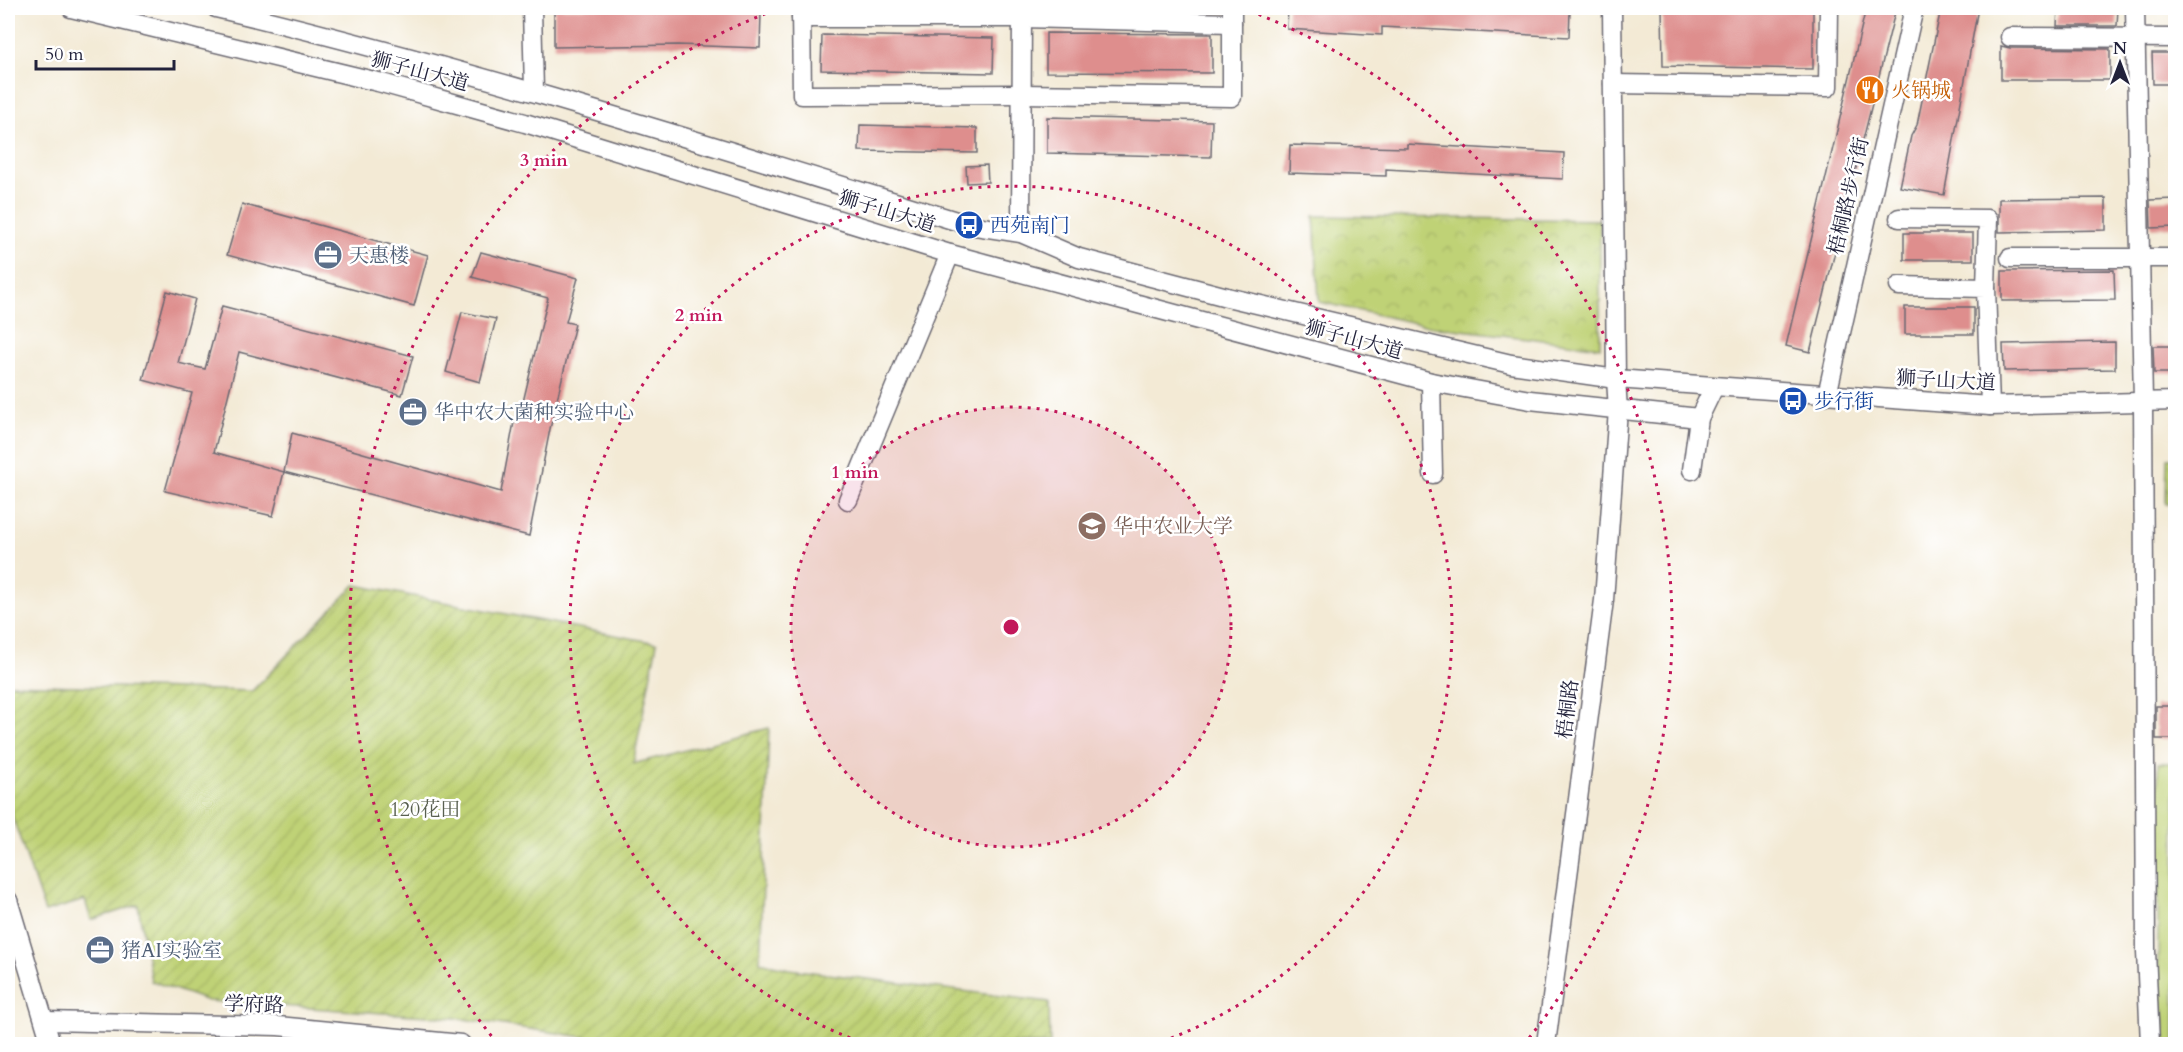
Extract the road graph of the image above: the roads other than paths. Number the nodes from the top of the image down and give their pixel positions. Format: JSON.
{"nodes":[{"id":1,"x":71,"y":8,"type":"edge"},
{"id":2,"x":216,"y":8,"type":"edge"},
{"id":3,"x":532,"y":8,"type":"edge"},
{"id":4,"x":1612,"y":8,"type":"edge"},
{"id":5,"x":1829,"y":8,"type":"edge"},
{"id":6,"x":1914,"y":8,"type":"edge"},
{"id":7,"x":2135,"y":8,"type":"edge"},
{"id":8,"x":801,"y":13,"type":"edge"},
{"id":9,"x":1022,"y":13,"type":"edge"},
{"id":10,"x":1232,"y":15,"type":"edge"},
{"id":11,"x":2010,"y":36,"type":"dead end"},
{"id":12,"x":2175,"y":38,"type":"edge"},
{"id":13,"x":2136,"y":39,"type":"junction"},
{"id":14,"x":1613,"y":84,"type":"junction"},
{"id":15,"x":534,"y":91,"type":"junction"},
{"id":16,"x":1022,"y":94,"type":"junction"},
{"id":17,"x":1899,"y":218,"type":"dead end"},
{"id":18,"x":1021,"y":233,"type":"junction"},
{"id":19,"x":950,"y":254,"type":"junction"},
{"id":20,"x":2010,"y":258,"type":"dead end"},
{"id":21,"x":2175,"y":258,"type":"edge"},
{"id":22,"x":2139,"y":259,"type":"junction"},
{"id":23,"x":1899,"y":286,"type":"dead end"},
{"id":24,"x":1986,"y":288,"type":"junction"},
{"id":25,"x":1616,"y":379,"type":"junction"},
{"id":26,"x":1431,"y":382,"type":"junction"},
{"id":27,"x":1714,"y":387,"type":"junction"},
{"id":28,"x":1827,"y":395,"type":"junction"},
{"id":29,"x":2143,"y":401,"type":"junction"},
{"id":30,"x":2175,"y":401,"type":"edge"},
{"id":31,"x":1990,"y":406,"type":"junction"},
{"id":32,"x":1618,"y":410,"type":"junction"},
{"id":33,"x":1700,"y":418,"type":"junction"},
{"id":34,"x":1692,"y":470,"type":"dead end"},
{"id":35,"x":1433,"y":474,"type":"dead end"},
{"id":36,"x":848,"y":500,"type":"dead end"},
{"id":37,"x":8,"y":900,"type":"edge"},
{"id":38,"x":45,"y":1021,"type":"junction"},
{"id":39,"x":51,"y":1044,"type":"edge"},
{"id":40,"x":461,"y":1044,"type":"edge"},
{"id":41,"x":1546,"y":1044,"type":"edge"},
{"id":42,"x":2150,"y":1044,"type":"edge"}],
"edges":[{"from":1,"to":19,"type":"street","name":"狮子山大道"},
{"from":2,"to":15,"type":"street","name":"狮子山大道"},
{"from":3,"to":15,"type":"street"},
{"from":4,"to":14,"type":"street","name":"梧桐路"},
{"from":5,"to":14,"type":"street"},
{"from":6,"to":28,"type":"street","name":"梧桐路步行街"},
{"from":7,"to":13,"type":"street"},
{"from":8,"to":9,"type":"street"},
{"from":8,"to":16,"type":"street"},
{"from":9,"to":10,"type":"street"},
{"from":9,"to":16,"type":"street"},
{"from":10,"to":16,"type":"street"},
{"from":11,"to":13,"type":"street"},
{"from":12,"to":13,"type":"street"},
{"from":13,"to":22,"type":"street"},
{"from":14,"to":25,"type":"street","name":"梧桐路"},
{"from":15,"to":18,"type":"street","name":"狮子山大道"},
{"from":16,"to":18,"type":"street"},
{"from":17,"to":24,"type":"street"},
{"from":18,"to":25,"type":"street","name":"狮子山大道"},
{"from":19,"to":26,"type":"street","name":"狮子山大道"},
{"from":19,"to":36,"type":"street"},
{"from":20,"to":22,"type":"street"},
{"from":21,"to":22,"type":"street"},
{"from":22,"to":29,"type":"street"},
{"from":23,"to":24,"type":"street"},
{"from":24,"to":31,"type":"street"},
{"from":25,"to":27,"type":"street","name":"狮子山大道"},
{"from":25,"to":32,"type":"street","name":"梧桐路"},
{"from":26,"to":32,"type":"street","name":"狮子山大道"},
{"from":26,"to":35,"type":"street"},
{"from":27,"to":28,"type":"street","name":"狮子山大道"},
{"from":27,"to":33,"type":"street"},
{"from":28,"to":31,"type":"street","name":"狮子山大道"},
{"from":29,"to":30,"type":"street","name":"狮子山大道"},
{"from":29,"to":31,"type":"street","name":"狮子山大道"},
{"from":29,"to":42,"type":"street"},
{"from":32,"to":33,"type":"street","name":"狮子山大道"},
{"from":32,"to":41,"type":"street","name":"梧桐路"},
{"from":33,"to":34,"type":"street"},
{"from":37,"to":38,"type":"street"},
{"from":38,"to":39,"type":"street"},
{"from":38,"to":40,"type":"street","name":"学府路"}]}
